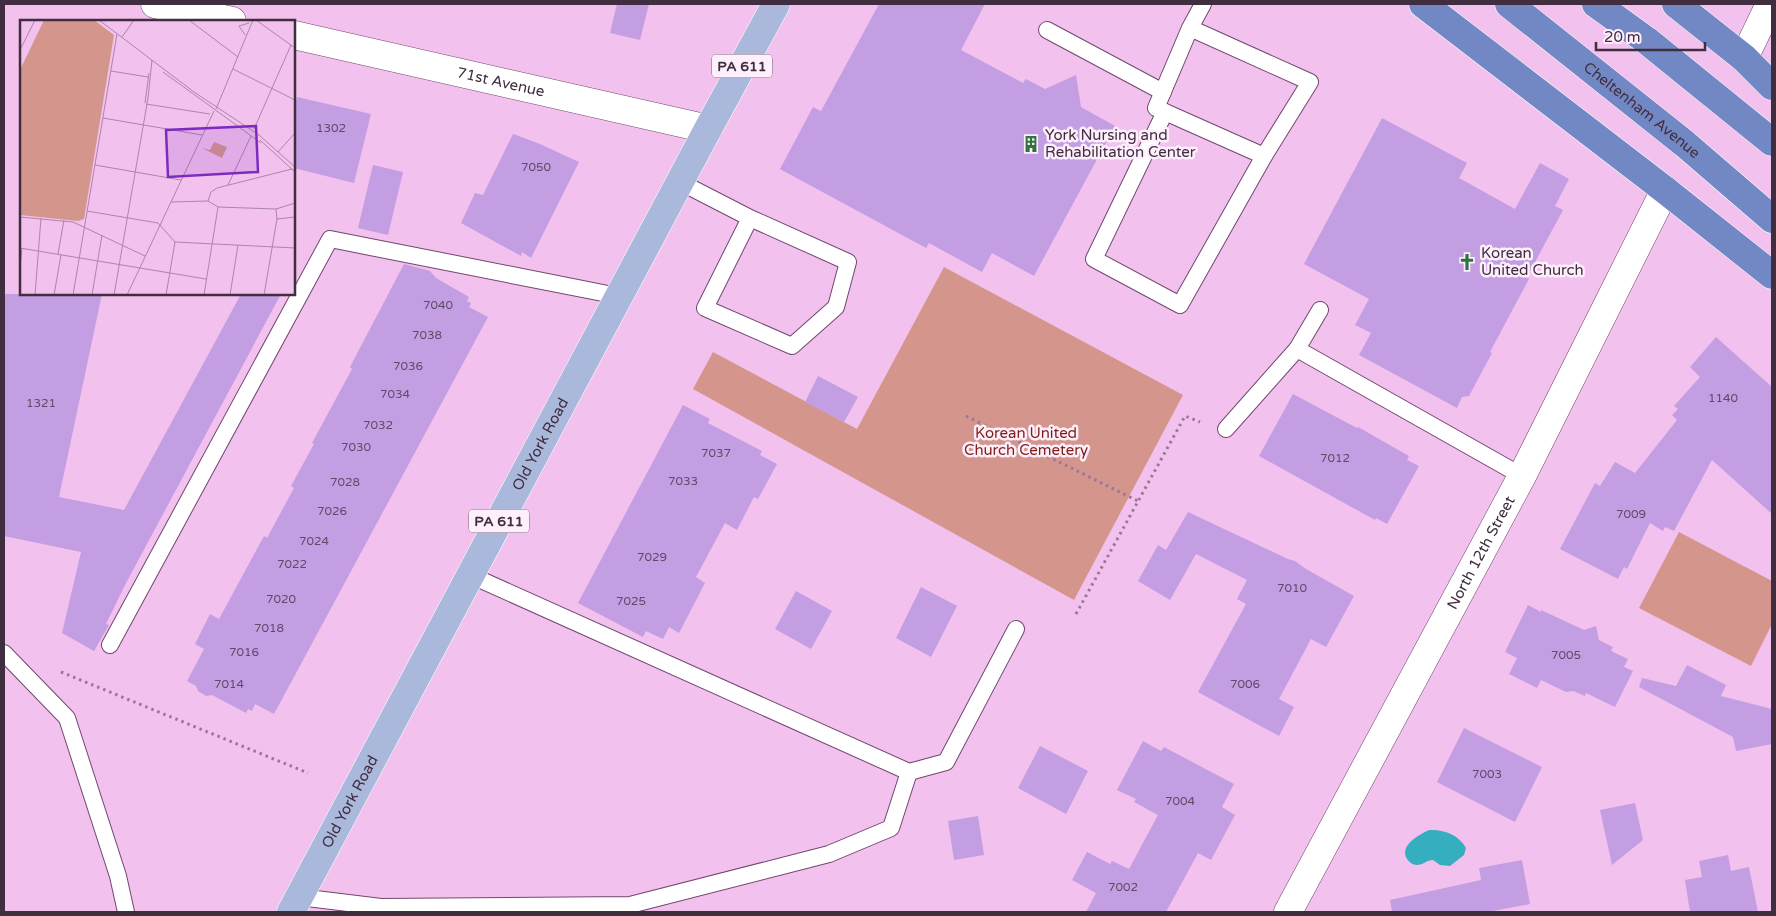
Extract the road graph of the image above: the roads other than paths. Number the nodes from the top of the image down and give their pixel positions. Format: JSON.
{"nodes":[{"id":1,"x":155,"y":4,"type":"edge"},
{"id":2,"x":776,"y":4,"type":"edge"},
{"id":3,"x":1203,"y":4,"type":"edge"},
{"id":4,"x":1423,"y":4,"type":"edge"},
{"id":5,"x":1508,"y":4,"type":"edge"},
{"id":6,"x":1596,"y":4,"type":"edge"},
{"id":7,"x":1676,"y":4,"type":"edge"},
{"id":8,"x":1770,"y":4,"type":"edge"},
{"id":9,"x":227,"y":20,"type":"edge"},
{"id":10,"x":1190,"y":28,"type":"junction"},
{"id":11,"x":1047,"y":30,"type":"dead end"},
{"id":12,"x":295,"y":35,"type":"edge"},
{"id":13,"x":1744,"y":58,"type":"junction"},
{"id":14,"x":1772,"y":86,"type":"edge"},
{"id":15,"x":1163,"y":92,"type":"junction"},
{"id":16,"x":1165,"y":112,"type":"junction"},
{"id":17,"x":708,"y":129,"type":"junction"},
{"id":18,"x":1772,"y":142,"type":"edge"},
{"id":19,"x":1264,"y":156,"type":"junction"},
{"id":20,"x":680,"y":182,"type":"junction"},
{"id":21,"x":1665,"y":190,"type":"junction"},
{"id":22,"x":750,"y":218,"type":"junction"},
{"id":23,"x":1772,"y":219,"type":"edge"},
{"id":24,"x":1772,"y":275,"type":"edge"},
{"id":25,"x":618,"y":296,"type":"junction"},
{"id":26,"x":1320,"y":310,"type":"dead end"},
{"id":27,"x":1298,"y":350,"type":"junction"},
{"id":28,"x":1226,"y":429,"type":"dead end"},
{"id":29,"x":1522,"y":476,"type":"junction"},
{"id":30,"x":470,"y":575,"type":"junction"},
{"id":31,"x":1016,"y":629,"type":"dead end"},
{"id":32,"x":110,"y":645,"type":"dead end"},
{"id":33,"x":4,"y":653,"type":"edge"},
{"id":34,"x":909,"y":772,"type":"junction"},
{"id":35,"x":295,"y":905,"type":"edge"},
{"id":36,"x":126,"y":912,"type":"edge"},
{"id":37,"x":1288,"y":912,"type":"edge"}],
"edges":[{"from":1,"to":9,"type":"street"},
{"from":2,"to":17,"type":"main road","name":"Old York Road","number":"PA 611"},
{"from":3,"to":10,"type":"lane"},
{"from":4,"to":21,"type":"highway"},
{"from":5,"to":23,"type":"highway","name":"Cheltenham Avenue"},
{"from":6,"to":18,"type":"highway"},
{"from":7,"to":13,"type":"highway"},
{"from":8,"to":13,"type":"street"},
{"from":10,"to":15,"type":"lane"},
{"from":10,"to":19,"type":"lane"},
{"from":11,"to":15,"type":"lane"},
{"from":12,"to":17,"type":"street","name":"71st Avenue"},
{"from":13,"to":14,"type":"highway"},
{"from":15,"to":16,"type":"lane"},
{"from":16,"to":19,"type":"lane"},
{"from":16,"to":19,"type":"lane"},
{"from":17,"to":20,"type":"main road","name":"Old York Road","number":"PA 611"},
{"from":20,"to":22,"type":"lane"},
{"from":20,"to":25,"type":"main road","name":"Old York Road","number":"PA 611"},
{"from":21,"to":24,"type":"highway"},
{"from":21,"to":29,"type":"street","name":"North 12th Street"},
{"from":22,"to":22,"type":"lane"},
{"from":25,"to":30,"type":"main road","name":"Old York Road","number":"PA 611"},
{"from":25,"to":32,"type":"lane"},
{"from":26,"to":27,"type":"lane"},
{"from":27,"to":28,"type":"lane"},
{"from":27,"to":29,"type":"lane"},
{"from":29,"to":37,"type":"street","name":"North 12th Street"},
{"from":30,"to":34,"type":"lane"},
{"from":30,"to":35,"type":"main road","name":"Old York Road","number":"PA 611"},
{"from":31,"to":34,"type":"lane"},
{"from":33,"to":36,"type":"lane"},
{"from":34,"to":35,"type":"lane"}]}
